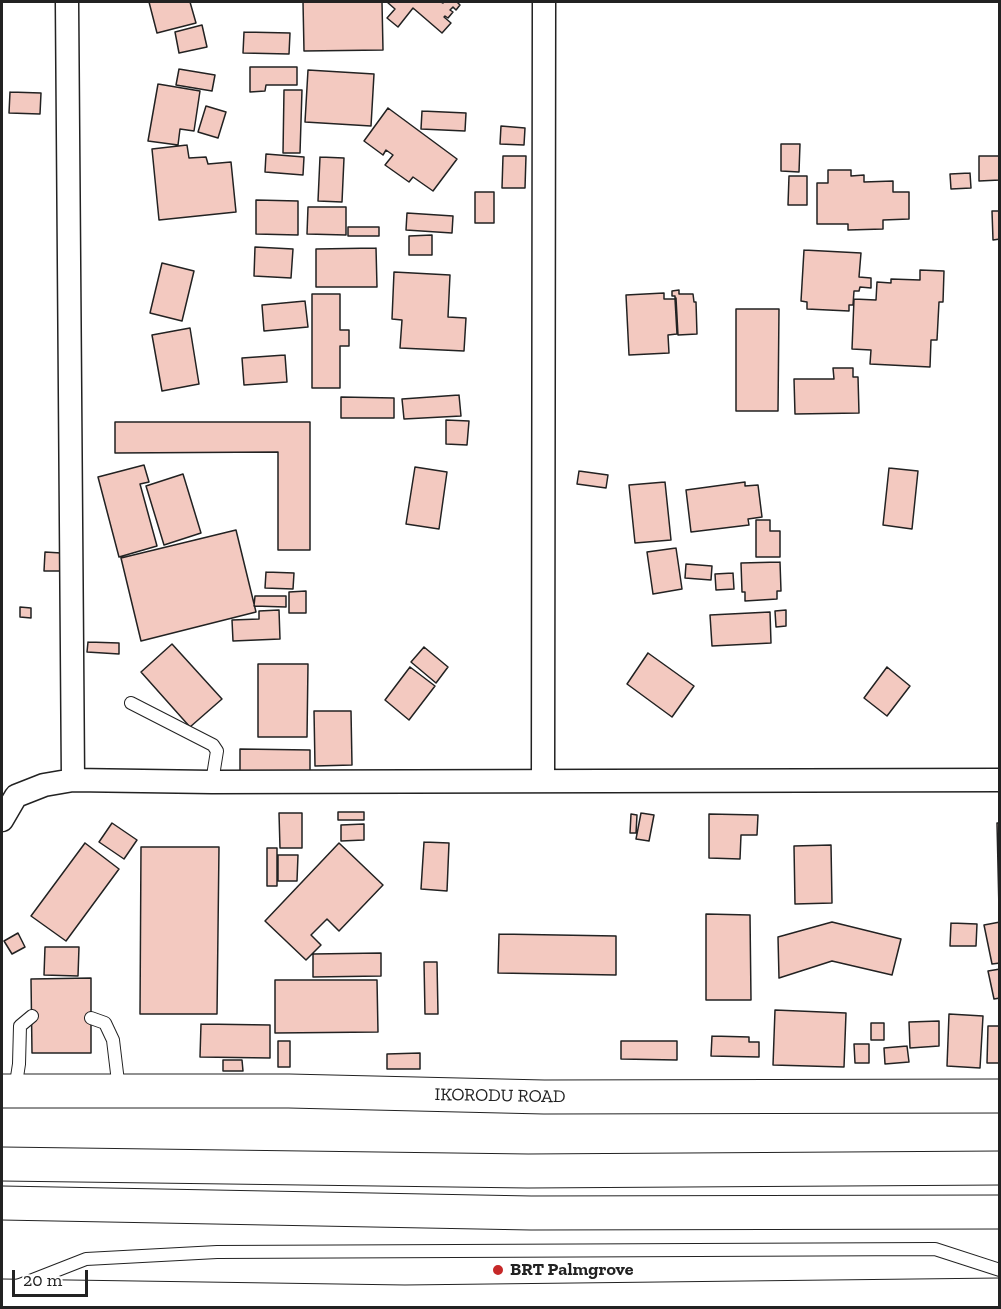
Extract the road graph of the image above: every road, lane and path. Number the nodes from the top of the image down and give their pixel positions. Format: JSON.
{"nodes":[{"id":1,"x":68,"y":2,"type":"edge"},
{"id":2,"x":544,"y":2,"type":"edge"},
{"id":3,"x":131,"y":703,"type":"dead end"},
{"id":4,"x":74,"y":780,"type":"junction"},
{"id":5,"x":999,"y":780,"type":"edge"},
{"id":6,"x":212,"y":782,"type":"junction"},
{"id":7,"x":543,"y":782,"type":"junction"},
{"id":8,"x":2,"y":820,"type":"edge"},
{"id":9,"x":32,"y":1016,"type":"dead end"},
{"id":10,"x":91,"y":1018,"type":"dead end"},
{"id":11,"x":8,"y":1091,"type":"edge"},
{"id":12,"x":119,"y":1091,"type":"junction"},
{"id":13,"x":999,"y":1095,"type":"edge"},
{"id":14,"x":2,"y":1164,"type":"edge"},
{"id":15,"x":999,"y":1168,"type":"edge"},
{"id":16,"x":2,"y":1203,"type":"edge"},
{"id":17,"x":999,"y":1212,"type":"edge"},
{"id":18,"x":999,"y":1270,"type":"edge"},
{"id":19,"x":2,"y":1294,"type":"edge"},
{"id":20,"x":999,"y":1295,"type":"edge"},
{"id":21,"x":564,"y":1304,"type":"edge"},
{"id":22,"x":405,"y":1305,"type":"edge"}],
"edges":[{"from":1,"to":4,"type":"street"},
{"from":2,"to":7,"type":"street"},
{"from":3,"to":6,"type":"lane"},
{"from":4,"to":6,"type":"street"},
{"from":4,"to":8,"type":"street"},
{"from":5,"to":7,"type":"street"},
{"from":6,"to":7,"type":"street"},
{"from":9,"to":11,"type":"lane"},
{"from":10,"to":12,"type":"lane"},
{"from":11,"to":12,"type":"main road","name":"IKORODU ROAD"},
{"from":12,"to":13,"type":"main road","name":"IKORODU ROAD"},
{"from":14,"to":15,"type":"main road"},
{"from":16,"to":17,"type":"main road"},
{"from":18,"to":19,"type":"lane"},
{"from":19,"to":22,"type":"main road"},
{"from":20,"to":21,"type":"main road"},
{"from":21,"to":22,"type":"main road"}]}
